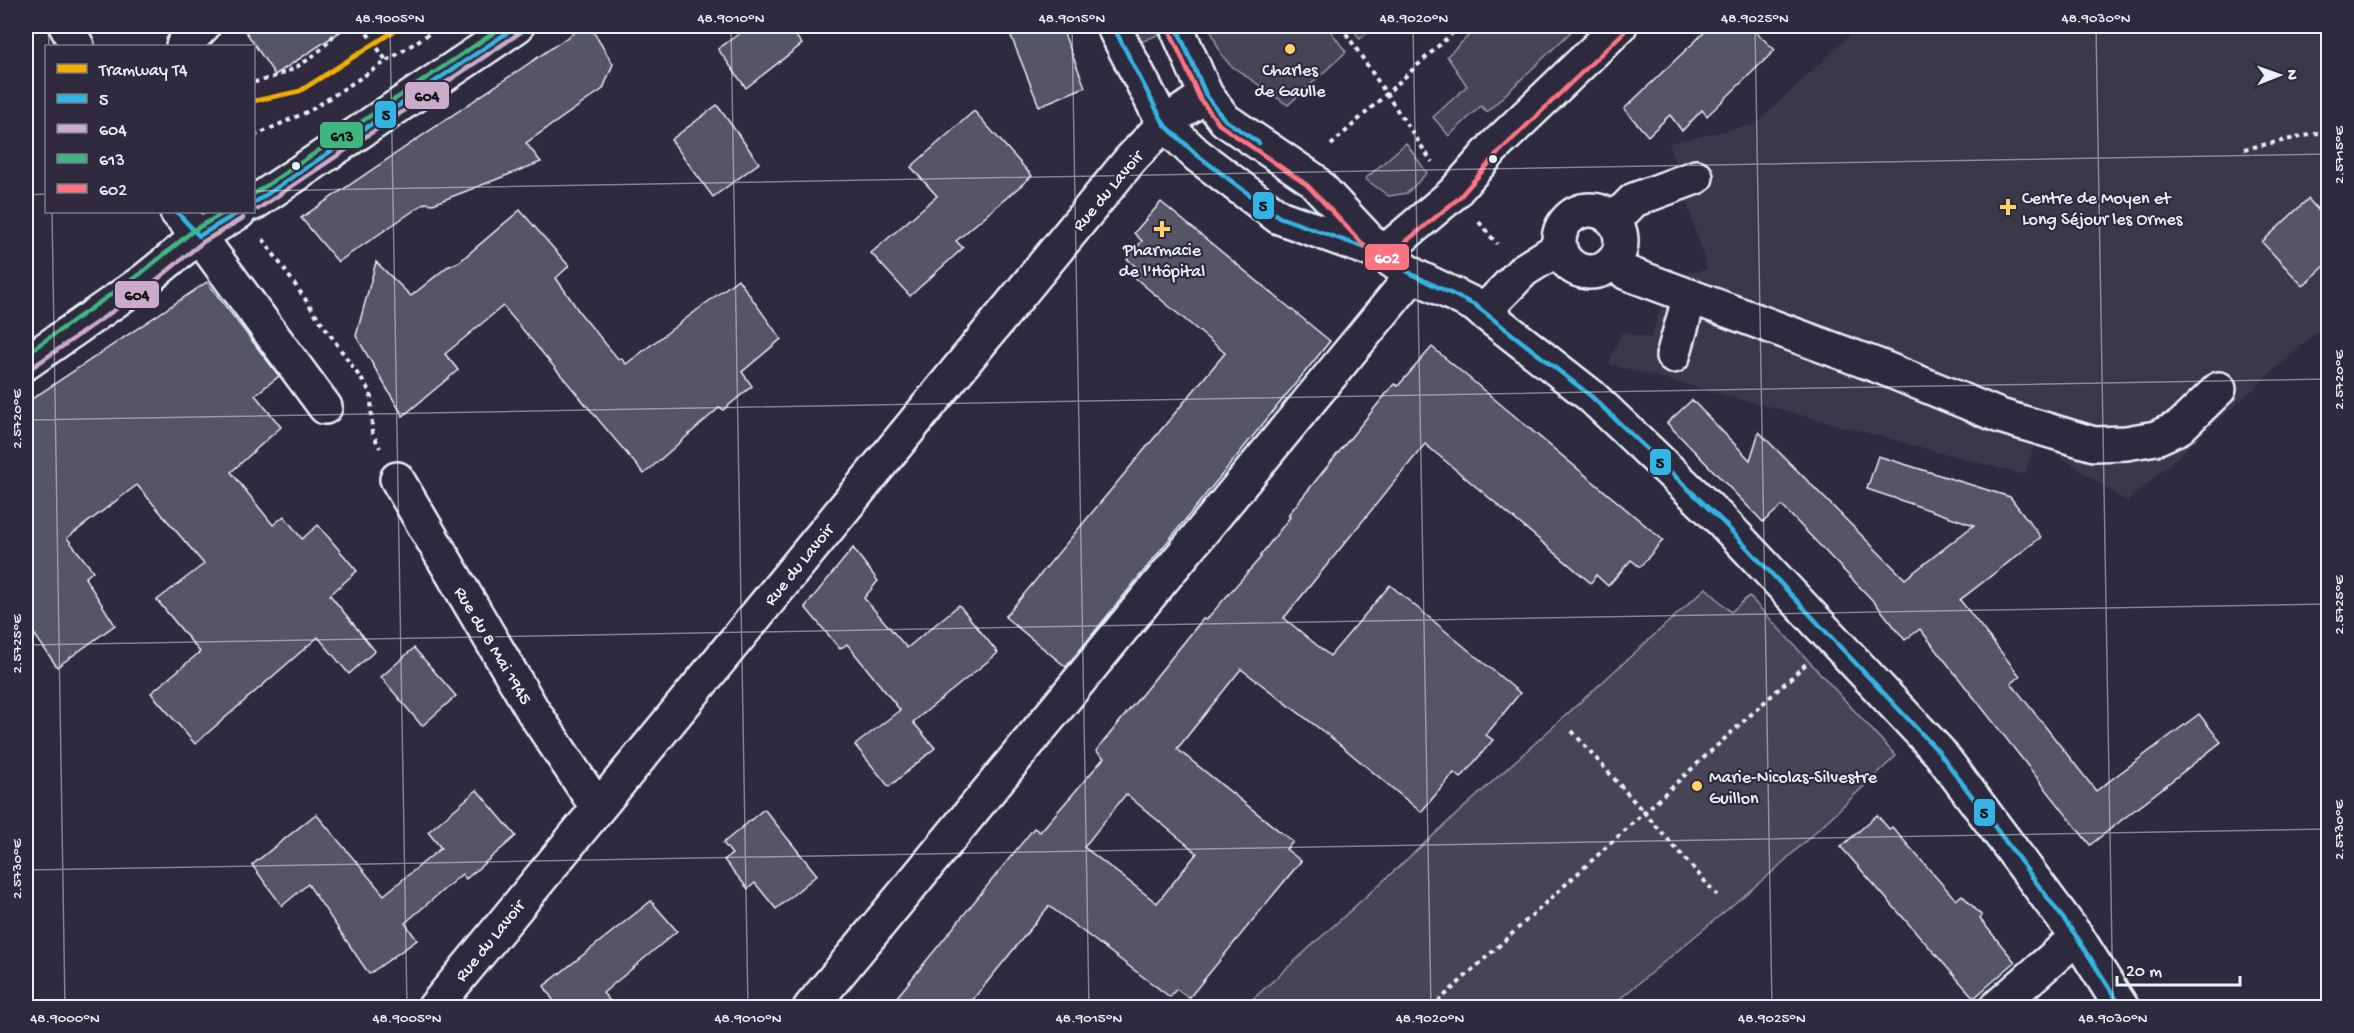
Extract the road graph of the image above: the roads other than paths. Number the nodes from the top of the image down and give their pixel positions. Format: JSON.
{"nodes":[{"id":1,"x":66,"y":26,"type":"edge"},
{"id":2,"x":203,"y":26,"type":"edge"},
{"id":3,"x":517,"y":26,"type":"edge"},
{"id":4,"x":1113,"y":26,"type":"edge"},
{"id":5,"x":1176,"y":26,"type":"edge"},
{"id":6,"x":1620,"y":26,"type":"edge"},
{"id":7,"x":76,"y":45,"type":"edge"},
{"id":8,"x":184,"y":45,"type":"edge"},
{"id":9,"x":1206,"y":95,"type":"junction"},
{"id":10,"x":1164,"y":124,"type":"junction"},
{"id":11,"x":1696,"y":177,"type":"dead end"},
{"id":12,"x":255,"y":201,"type":"edge"},
{"id":13,"x":178,"y":213,"type":"edge"},
{"id":14,"x":237,"y":213,"type":"edge"},
{"id":15,"x":1614,"y":220,"type":"junction"},
{"id":16,"x":199,"y":236,"type":"junction"},
{"id":17,"x":1559,"y":248,"type":"junction"},
{"id":18,"x":1382,"y":254,"type":"junction"},
{"id":19,"x":1613,"y":262,"type":"junction"},
{"id":20,"x":1413,"y":275,"type":"junction"},
{"id":21,"x":1690,"y":296,"type":"junction"},
{"id":22,"x":1483,"y":312,"type":"junction"},
{"id":23,"x":1673,"y":356,"type":"dead end"},
{"id":24,"x":26,"y":363,"type":"edge"},
{"id":25,"x":2219,"y":388,"type":"dead end"},
{"id":26,"x":325,"y":407,"type":"dead end"},
{"id":27,"x":397,"y":479,"type":"dead end"},
{"id":28,"x":597,"y":807,"type":"junction"},
{"id":29,"x":2077,"y":937,"type":"junction"},
{"id":30,"x":452,"y":1001,"type":"edge"},
{"id":31,"x":810,"y":1008,"type":"edge"},
{"id":32,"x":1996,"y":1008,"type":"edge"},
{"id":33,"x":2122,"y":1008,"type":"edge"}],
"edges":[{"from":1,"to":7,"type":"street"},
{"from":2,"to":8,"type":"street"},
{"from":3,"to":12,"type":"street"},
{"from":4,"to":10,"type":"street"},
{"from":5,"to":9,"type":"street"},
{"from":6,"to":18,"type":"street"},
{"from":9,"to":10,"type":"street","name":"Rue du Lavoir"},
{"from":9,"to":18,"type":"street"},
{"from":10,"to":18,"type":"street"},
{"from":10,"to":28,"type":"street","name":"Rue du Lavoir"},
{"from":11,"to":15,"type":"street"},
{"from":13,"to":16,"type":"street"},
{"from":14,"to":16,"type":"street"},
{"from":15,"to":17,"type":"street"},
{"from":15,"to":19,"type":"street"},
{"from":16,"to":24,"type":"street"},
{"from":16,"to":26,"type":"street"},
{"from":17,"to":19,"type":"street"},
{"from":17,"to":22,"type":"street"},
{"from":18,"to":20,"type":"street"},
{"from":19,"to":21,"type":"street"},
{"from":20,"to":22,"type":"street"},
{"from":20,"to":31,"type":"street"},
{"from":21,"to":23,"type":"street"},
{"from":21,"to":25,"type":"street"},
{"from":22,"to":29,"type":"street"},
{"from":27,"to":28,"type":"street","name":"Rue du 8 Mai 1945"},
{"from":28,"to":30,"type":"street","name":"Rue du Lavoir"},
{"from":29,"to":32,"type":"street"},
{"from":29,"to":33,"type":"street"}]}
